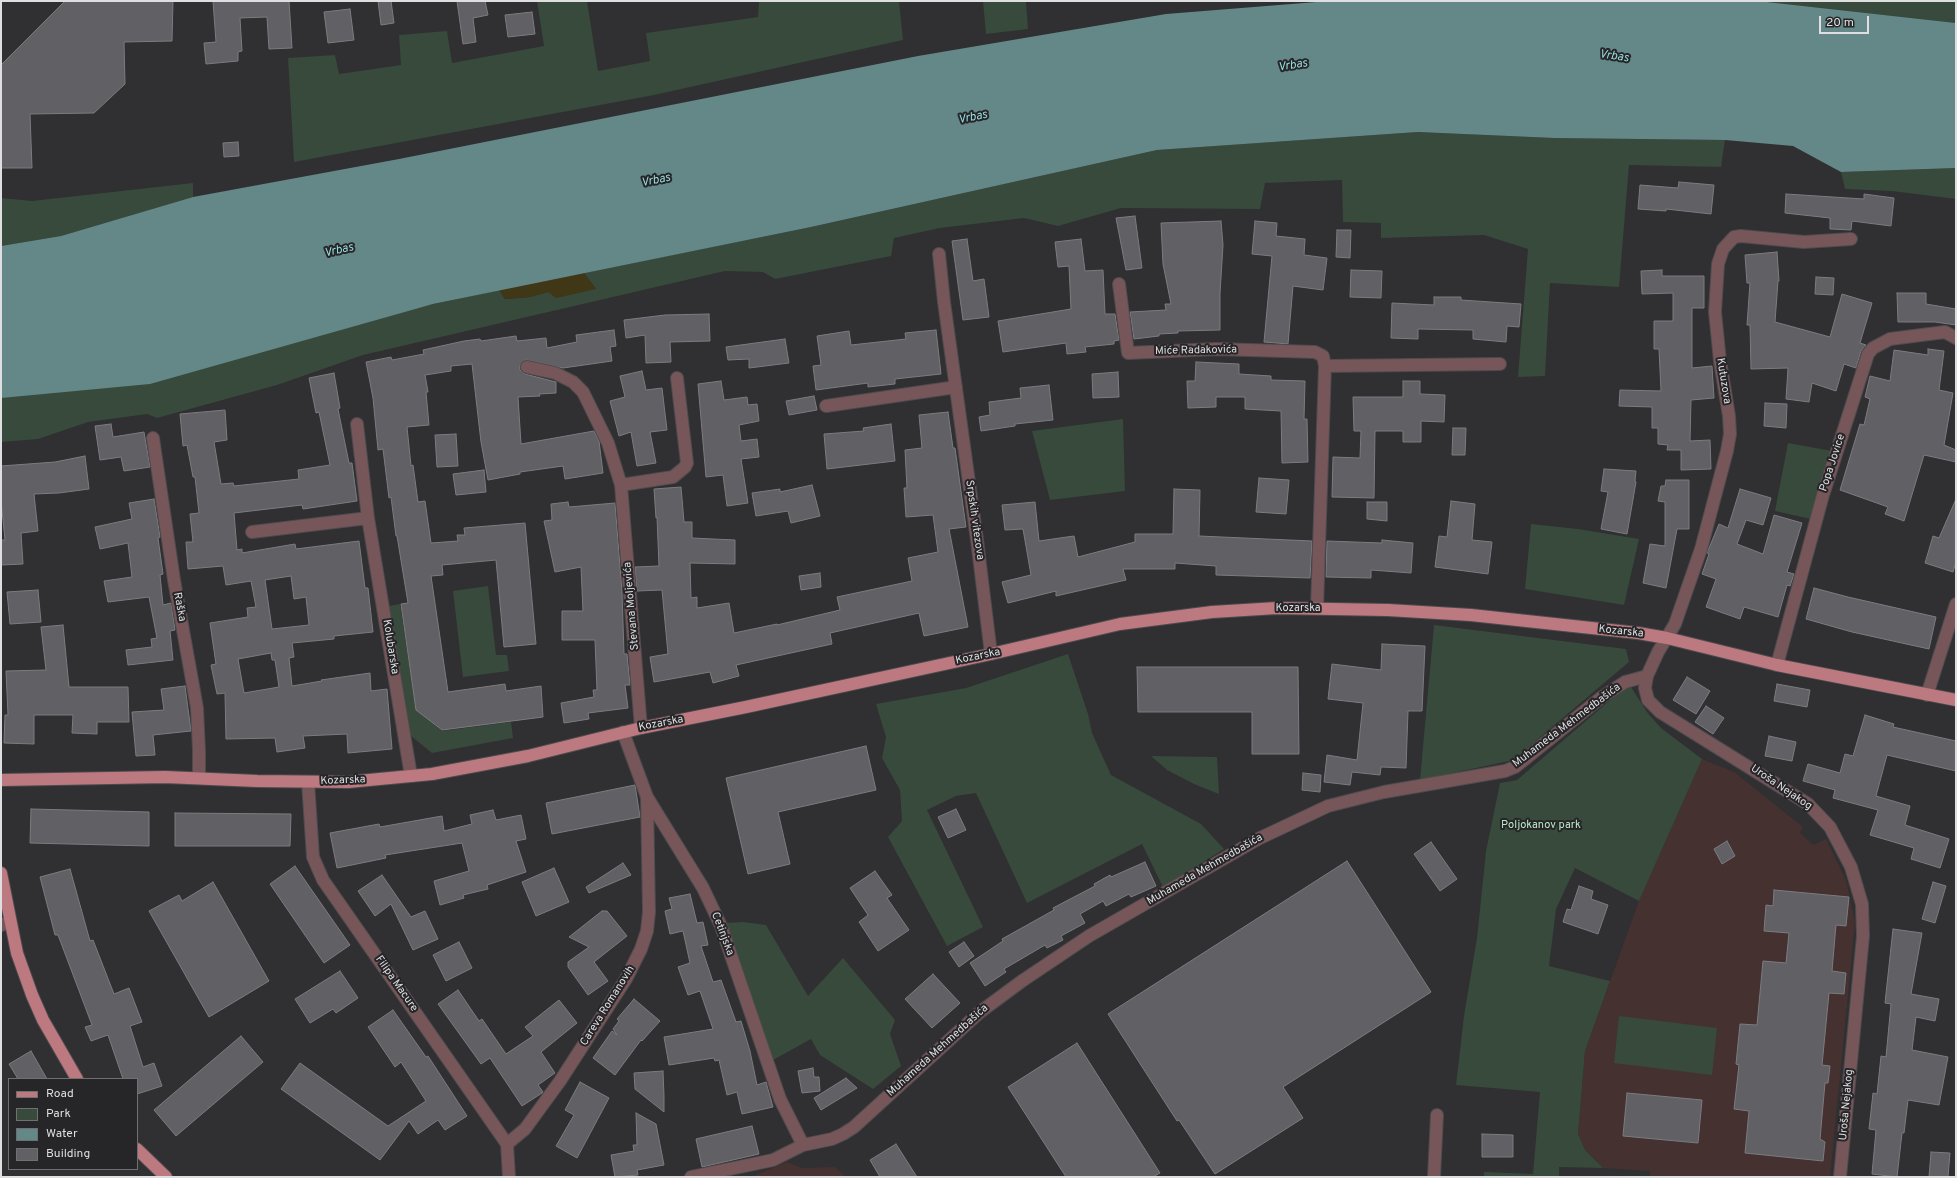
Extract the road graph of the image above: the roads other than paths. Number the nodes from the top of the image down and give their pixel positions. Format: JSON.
{"nodes":[{"id":1,"x":1851,"y":239,"type":"dead end"},
{"id":2,"x":939,"y":254,"type":"dead end"},
{"id":3,"x":1119,"y":284,"type":"dead end"},
{"id":4,"x":1956,"y":338,"type":"edge"},
{"id":5,"x":1500,"y":364,"type":"dead end"},
{"id":6,"x":1325,"y":366,"type":"junction"},
{"id":7,"x":527,"y":367,"type":"dead end"},
{"id":8,"x":677,"y":378,"type":"dead end"},
{"id":9,"x":956,"y":387,"type":"junction"},
{"id":10,"x":826,"y":406,"type":"dead end"},
{"id":11,"x":357,"y":424,"type":"dead end"},
{"id":12,"x":153,"y":438,"type":"dead end"},
{"id":13,"x":621,"y":485,"type":"junction"},
{"id":14,"x":368,"y":518,"type":"junction"},
{"id":15,"x":252,"y":532,"type":"dead end"},
{"id":16,"x":1956,"y":604,"type":"edge"},
{"id":17,"x":1317,"y":608,"type":"junction"},
{"id":18,"x":1667,"y":638,"type":"junction"},
{"id":19,"x":991,"y":654,"type":"junction"},
{"id":20,"x":1777,"y":665,"type":"junction"},
{"id":21,"x":1647,"y":676,"type":"junction"},
{"id":22,"x":1927,"y":695,"type":"junction"},
{"id":23,"x":1956,"y":700,"type":"edge"},
{"id":24,"x":641,"y":728,"type":"junction"},
{"id":25,"x":623,"y":732,"type":"junction"},
{"id":26,"x":410,"y":776,"type":"junction"},
{"id":27,"x":199,"y":777,"type":"junction"},
{"id":28,"x":1,"y":780,"type":"edge"},
{"id":29,"x":308,"y":782,"type":"junction"},
{"id":30,"x":647,"y":797,"type":"junction"},
{"id":31,"x":1,"y":873,"type":"edge"},
{"id":32,"x":5,"y":924,"type":"edge"},
{"id":33,"x":76,"y":1078,"type":"edge"},
{"id":34,"x":1437,"y":1115,"type":"dead end"},
{"id":35,"x":507,"y":1144,"type":"junction"},
{"id":36,"x":802,"y":1146,"type":"junction"},
{"id":37,"x":138,"y":1150,"type":"edge"},
{"id":38,"x":166,"y":1177,"type":"edge"},
{"id":39,"x":509,"y":1177,"type":"edge"},
{"id":40,"x":691,"y":1177,"type":"edge"},
{"id":41,"x":1434,"y":1177,"type":"edge"},
{"id":42,"x":1840,"y":1177,"type":"edge"}],
"edges":[{"from":1,"to":18,"type":"street","name":"Kutuzova"},
{"from":2,"to":9,"type":"street","name":"Srpskih vitezova"},
{"from":3,"to":6,"type":"street","name":"Miće Radakovića"},
{"from":4,"to":20,"type":"street","name":"Popa Jovice"},
{"from":5,"to":6,"type":"street"},
{"from":6,"to":17,"type":"street"},
{"from":7,"to":13,"type":"street","name":"Stevana Moljevića"},
{"from":8,"to":13,"type":"street"},
{"from":9,"to":10,"type":"street"},
{"from":9,"to":19,"type":"street","name":"Srpskih vitezova"},
{"from":11,"to":14,"type":"street","name":"Kolubarska"},
{"from":12,"to":27,"type":"street","name":"Raška"},
{"from":13,"to":24,"type":"street","name":"Stevana Moljevića"},
{"from":14,"to":15,"type":"street"},
{"from":14,"to":26,"type":"street","name":"Kolubarska"},
{"from":16,"to":22,"type":"street"},
{"from":17,"to":18,"type":"main road","name":"Kozarska"},
{"from":17,"to":19,"type":"main road","name":"Kozarska"},
{"from":18,"to":20,"type":"main road","name":"Kozarska"},
{"from":18,"to":21,"type":"street","name":"Uroša Nejakog"},
{"from":19,"to":24,"type":"main road","name":"Kozarska"},
{"from":20,"to":22,"type":"main road","name":"Kozarska"},
{"from":21,"to":36,"type":"street","name":"Muhameda Mehmedbašića"},
{"from":21,"to":42,"type":"street","name":"Uroša Nejakog"},
{"from":22,"to":23,"type":"main road","name":"Kozarska"},
{"from":24,"to":25,"type":"main road","name":"Kozarska"},
{"from":25,"to":26,"type":"main road","name":"Kozarska"},
{"from":25,"to":30,"type":"street","name":"Cetinjska"},
{"from":26,"to":29,"type":"main road","name":"Kozarska"},
{"from":27,"to":28,"type":"main road","name":"Kozarska"},
{"from":27,"to":29,"type":"main road","name":"Kozarska"},
{"from":29,"to":35,"type":"street","name":"Filipa Macure"},
{"from":30,"to":35,"type":"street","name":"Careva Romanovih"},
{"from":30,"to":36,"type":"street","name":"Cetinjska"},
{"from":31,"to":32,"type":"main road"},
{"from":32,"to":33,"type":"main road"},
{"from":34,"to":41,"type":"street"},
{"from":35,"to":39,"type":"street"},
{"from":36,"to":40,"type":"street","name":"Muhameda Mehmedbašića"},
{"from":37,"to":38,"type":"main road"}]}
